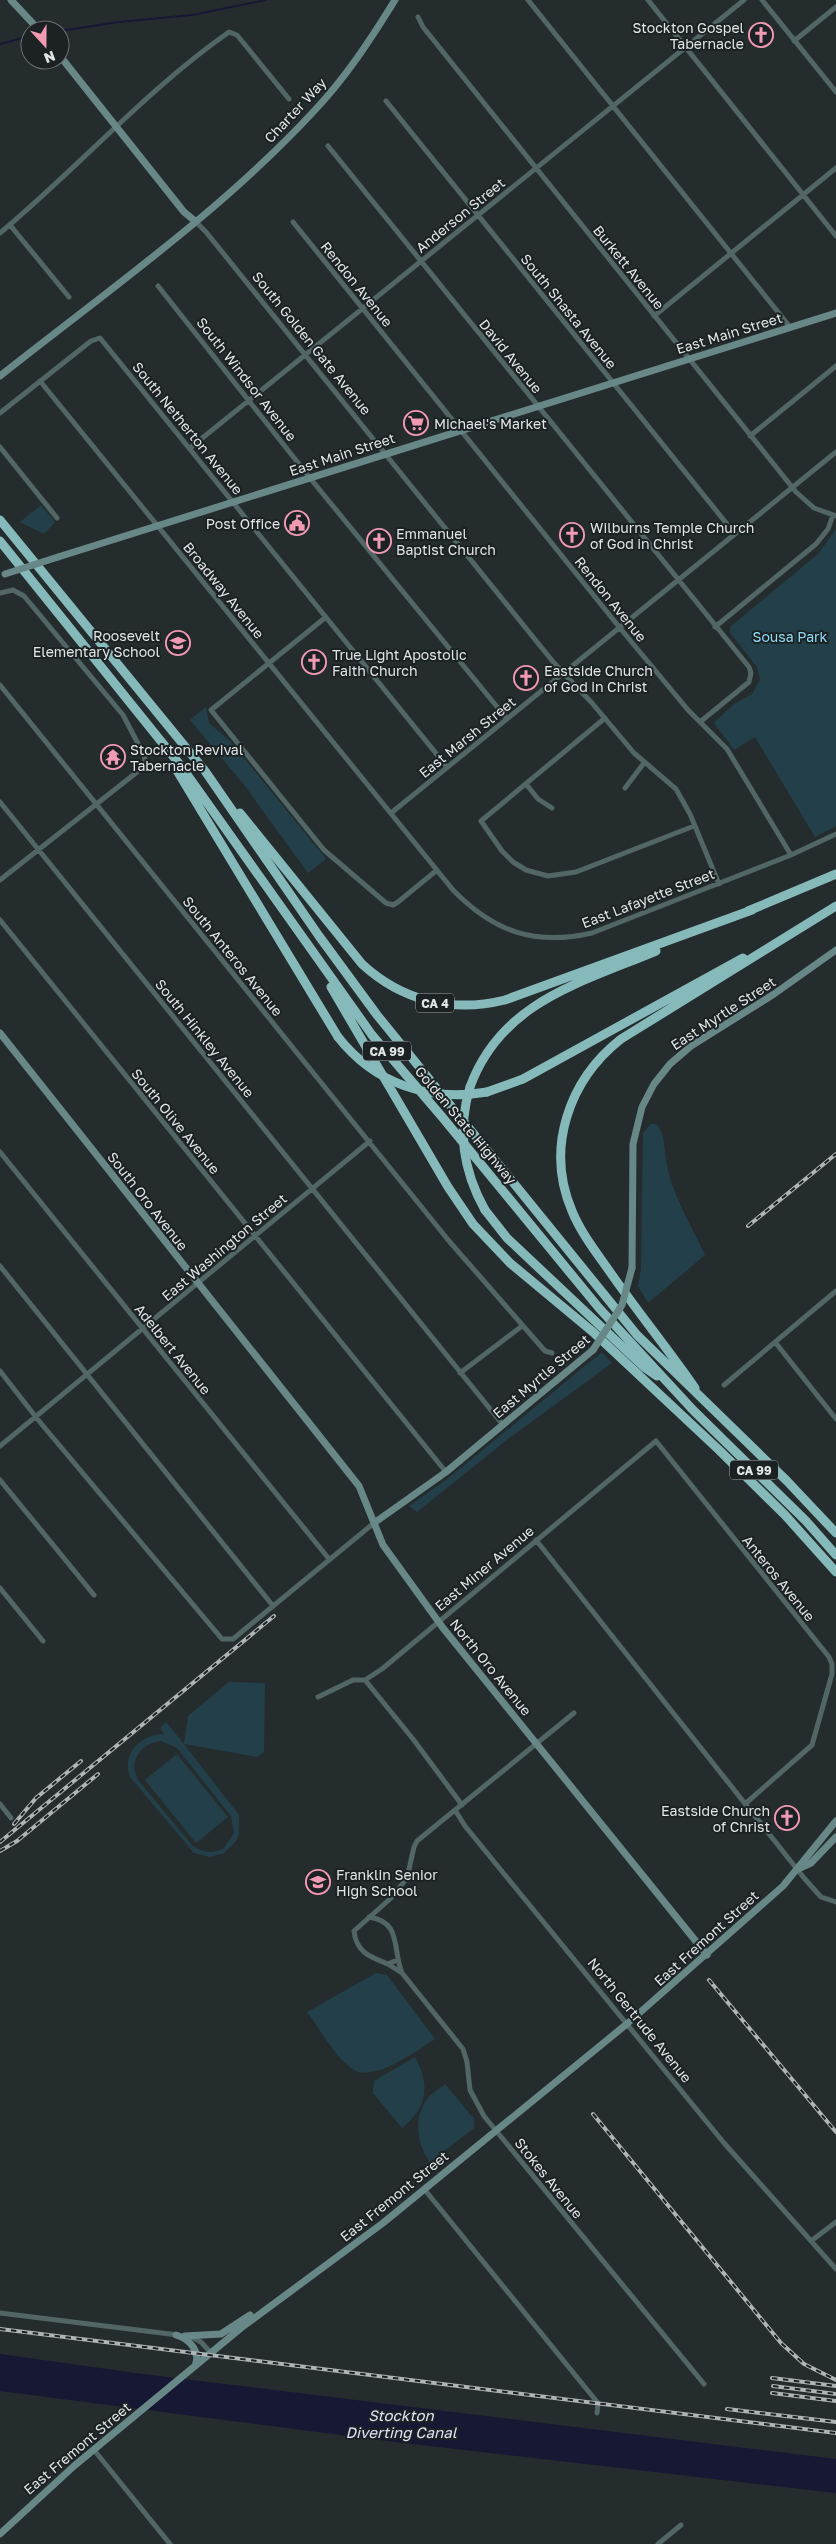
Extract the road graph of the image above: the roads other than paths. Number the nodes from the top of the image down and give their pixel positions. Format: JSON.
{"nodes":[{"id":1,"x":12,"y":0,"type":"edge"},
{"id":2,"x":395,"y":0,"type":"edge"},
{"id":3,"x":528,"y":0,"type":"edge"},
{"id":4,"x":648,"y":0,"type":"edge"},
{"id":5,"x":744,"y":0,"type":"edge"},
{"id":6,"x":762,"y":0,"type":"edge"},
{"id":7,"x":836,"y":7,"type":"edge"},
{"id":8,"x":418,"y":17,"type":"dead end"},
{"id":9,"x":31,"y":20,"type":"edge"},
{"id":10,"x":794,"y":41,"type":"junction"},
{"id":11,"x":686,"y":47,"type":"junction"},
{"id":12,"x":70,"y":68,"type":"edge"},
{"id":13,"x":835,"y":89,"type":"edge"},
{"id":14,"x":290,"y":99,"type":"dead end"},
{"id":15,"x":386,"y":101,"type":"dead end"},
{"id":16,"x":612,"y":107,"type":"junction"},
{"id":17,"x":116,"y":126,"type":"junction"},
{"id":18,"x":328,"y":146,"type":"dead end"},
{"id":19,"x":836,"y":168,"type":"edge"},
{"id":20,"x":535,"y":169,"type":"junction"},
{"id":21,"x":803,"y":195,"type":"junction"},
{"id":22,"x":478,"y":216,"type":"junction"},
{"id":23,"x":195,"y":222,"type":"junction"},
{"id":24,"x":293,"y":222,"type":"dead end"},
{"id":25,"x":10,"y":225,"type":"junction"},
{"id":26,"x":0,"y":234,"type":"edge"},
{"id":27,"x":836,"y":236,"type":"edge"},
{"id":28,"x":730,"y":254,"type":"junction"},
{"id":29,"x":420,"y":262,"type":"junction"},
{"id":30,"x":158,"y":286,"type":"dead end"},
{"id":31,"x":69,"y":297,"type":"dead end"},
{"id":32,"x":363,"y":309,"type":"junction"},
{"id":33,"x":836,"y":313,"type":"edge"},
{"id":34,"x":654,"y":316,"type":"junction"},
{"id":35,"x":790,"y":327,"type":"junction"},
{"id":36,"x":305,"y":355,"type":"junction"},
{"id":37,"x":688,"y":359,"type":"junction"},
{"id":38,"x":836,"y":366,"type":"edge"},
{"id":39,"x":0,"y":376,"type":"edge"},
{"id":40,"x":40,"y":381,"type":"junction"},
{"id":41,"x":613,"y":382,"type":"junction"},
{"id":42,"x":250,"y":399,"type":"junction"},
{"id":43,"x":537,"y":406,"type":"junction"},
{"id":44,"x":0,"y":413,"type":"edge"},
{"id":45,"x":461,"y":430,"type":"junction"},
{"id":46,"x":750,"y":436,"type":"junction"},
{"id":47,"x":0,"y":447,"type":"edge"},
{"id":48,"x":190,"y":448,"type":"junction"},
{"id":49,"x":836,"y":452,"type":"edge"},
{"id":50,"x":385,"y":454,"type":"junction"},
{"id":51,"x":310,"y":478,"type":"junction"},
{"id":52,"x":792,"y":488,"type":"junction"},
{"id":53,"x":232,"y":502,"type":"junction"},
{"id":54,"x":834,"y":516,"type":"edge"},
{"id":55,"x":57,"y":518,"type":"dead end"},
{"id":56,"x":0,"y":520,"type":"edge"},
{"id":57,"x":157,"y":525,"type":"junction"},
{"id":58,"x":735,"y":534,"type":"junction"},
{"id":59,"x":0,"y":541,"type":"edge"},
{"id":60,"x":3,"y":575,"type":"edge"},
{"id":61,"x":677,"y":581,"type":"junction"},
{"id":62,"x":0,"y":594,"type":"edge"},
{"id":63,"x":326,"y":617,"type":"junction"},
{"id":64,"x":715,"y":627,"type":"junction"},
{"id":65,"x":620,"y":628,"type":"junction"},
{"id":66,"x":270,"y":663,"type":"junction"},
{"id":67,"x":563,"y":674,"type":"junction"},
{"id":68,"x":0,"y":685,"type":"edge"},
{"id":69,"x":126,"y":696,"type":"junction"},
{"id":70,"x":605,"y":718,"type":"junction"},
{"id":71,"x":507,"y":719,"type":"junction"},
{"id":72,"x":700,"y":722,"type":"junction"},
{"id":73,"x":644,"y":763,"type":"junction"},
{"id":74,"x":447,"y":768,"type":"junction"},
{"id":75,"x":205,"y":771,"type":"junction"},
{"id":76,"x":526,"y":784,"type":"junction"},
{"id":77,"x":625,"y":788,"type":"dead end"},
{"id":78,"x":0,"y":802,"type":"edge"},
{"id":79,"x":96,"y":803,"type":"junction"},
{"id":80,"x":552,"y":808,"type":"dead end"},
{"id":81,"x":391,"y":813,"type":"junction"},
{"id":82,"x":694,"y":826,"type":"junction"},
{"id":83,"x":836,"y":834,"type":"edge"},
{"id":84,"x":38,"y":849,"type":"junction"},
{"id":85,"x":791,"y":855,"type":"junction"},
{"id":86,"x":436,"y":870,"type":"junction"},
{"id":87,"x":836,"y":874,"type":"edge"},
{"id":88,"x":0,"y":880,"type":"edge"},
{"id":89,"x":719,"y":884,"type":"junction"},
{"id":90,"x":836,"y":906,"type":"edge"},
{"id":91,"x":752,"y":910,"type":"junction"},
{"id":92,"x":0,"y":920,"type":"edge"},
{"id":93,"x":799,"y":929,"type":"junction"},
{"id":94,"x":836,"y":950,"type":"edge"},
{"id":95,"x":330,"y":977,"type":"junction"},
{"id":96,"x":0,"y":1033,"type":"edge"},
{"id":97,"x":370,"y":1141,"type":"junction"},
{"id":98,"x":0,"y":1152,"type":"edge"},
{"id":99,"x":313,"y":1188,"type":"junction"},
{"id":100,"x":255,"y":1236,"type":"junction"},
{"id":101,"x":0,"y":1266,"type":"edge"},
{"id":102,"x":197,"y":1283,"type":"junction"},
{"id":103,"x":836,"y":1291,"type":"edge"},
{"id":104,"x":522,"y":1326,"type":"junction"},
{"id":105,"x":142,"y":1329,"type":"junction"},
{"id":106,"x":775,"y":1342,"type":"junction"},
{"id":107,"x":552,"y":1353,"type":"dead end"},
{"id":108,"x":0,"y":1371,"type":"edge"},
{"id":109,"x":460,"y":1373,"type":"junction"},
{"id":110,"x":87,"y":1374,"type":"junction"},
{"id":111,"x":277,"y":1382,"type":"joint"},
{"id":112,"x":724,"y":1385,"type":"dead end"},
{"id":113,"x":672,"y":1386,"type":"junction"},
{"id":114,"x":708,"y":1405,"type":"junction"},
{"id":115,"x":36,"y":1417,"type":"junction"},
{"id":116,"x":836,"y":1419,"type":"edge"},
{"id":117,"x":503,"y":1425,"type":"junction"},
{"id":118,"x":656,"y":1441,"type":"joint"},
{"id":119,"x":0,"y":1446,"type":"edge"},
{"id":120,"x":446,"y":1472,"type":"junction"},
{"id":121,"x":0,"y":1480,"type":"edge"},
{"id":122,"x":374,"y":1523,"type":"junction"},
{"id":123,"x":836,"y":1533,"type":"edge"},
{"id":124,"x":536,"y":1540,"type":"junction"},
{"id":125,"x":836,"y":1554,"type":"edge"},
{"id":126,"x":329,"y":1559,"type":"junction"},
{"id":127,"x":836,"y":1572,"type":"edge"},
{"id":128,"x":0,"y":1588,"type":"edge"},
{"id":129,"x":94,"y":1595,"type":"dead end"},
{"id":130,"x":273,"y":1606,"type":"junction"},
{"id":131,"x":438,"y":1620,"type":"junction"},
{"id":132,"x":43,"y":1641,"type":"dead end"},
{"id":133,"x":365,"y":1680,"type":"junction"},
{"id":134,"x":318,"y":1697,"type":"dead end"},
{"id":135,"x":574,"y":1713,"type":"dead end"},
{"id":136,"x":537,"y":1744,"type":"junction"},
{"id":137,"x":0,"y":1804,"type":"edge"},
{"id":138,"x":745,"y":1804,"type":"junction"},
{"id":139,"x":462,"y":1805,"type":"junction"},
{"id":140,"x":454,"y":1810,"type":"junction"},
{"id":141,"x":11,"y":1818,"type":"dead end"},
{"id":142,"x":836,"y":1821,"type":"edge"},
{"id":143,"x":836,"y":1837,"type":"edge"},
{"id":144,"x":797,"y":1869,"type":"junction"},
{"id":145,"x":836,"y":1902,"type":"edge"},
{"id":146,"x":369,"y":1917,"type":"junction"},
{"id":147,"x":707,"y":1955,"type":"junction"},
{"id":148,"x":397,"y":1960,"type":"junction"},
{"id":149,"x":388,"y":1964,"type":"junction"},
{"id":150,"x":402,"y":1973,"type":"junction"},
{"id":151,"x":628,"y":2023,"type":"junction"},
{"id":152,"x":496,"y":2130,"type":"junction"},
{"id":153,"x":425,"y":2190,"type":"junction"},
{"id":154,"x":836,"y":2222,"type":"edge"},
{"id":155,"x":811,"y":2242,"type":"junction"},
{"id":156,"x":836,"y":2270,"type":"edge"},
{"id":157,"x":281,"y":2297,"type":"junction"},
{"id":158,"x":0,"y":2313,"type":"edge"},
{"id":159,"x":176,"y":2335,"type":"junction"},
{"id":160,"x":185,"y":2336,"type":"junction"},
{"id":161,"x":211,"y":2353,"type":"junction"},
{"id":162,"x":193,"y":2368,"type":"junction"},
{"id":163,"x":704,"y":2384,"type":"dead end"},
{"id":164,"x":597,"y":2413,"type":"dead end"},
{"id":165,"x":94,"y":2450,"type":"junction"},
{"id":166,"x":681,"y":2525,"type":"dead end"},
{"id":167,"x":0,"y":2534,"type":"edge"},
{"id":168,"x":170,"y":2544,"type":"edge"},
{"id":169,"x":658,"y":2544,"type":"edge"}],
"edges":[{"from":1,"to":9,"type":"main road"},
{"from":2,"to":23,"type":"main road","name":"Charter Way"},
{"from":3,"to":16,"type":"street"},
{"from":4,"to":11,"type":"street"},
{"from":5,"to":11,"type":"street","name":"Anderson Street"},
{"from":6,"to":10,"type":"street"},
{"from":7,"to":10,"type":"street"},
{"from":8,"to":20,"type":"street","name":"Burkett Avenue"},
{"from":10,"to":13,"type":"street"},
{"from":11,"to":16,"type":"street","name":"Anderson Street"},
{"from":11,"to":21,"type":"street"},
{"from":12,"to":17,"type":"main road","name":"South Golden Gate Avenue"},
{"from":14,"to":17,"type":"street"},
{"from":15,"to":22,"type":"street","name":"South Shasta Avenue"},
{"from":16,"to":20,"type":"street","name":"Anderson Street"},
{"from":16,"to":28,"type":"street"},
{"from":17,"to":23,"type":"main road","name":"South Golden Gate Avenue"},
{"from":17,"to":25,"type":"street"},
{"from":18,"to":29,"type":"street","name":"David Avenue"},
{"from":19,"to":21,"type":"street"},
{"from":20,"to":22,"type":"street","name":"Anderson Street"},
{"from":20,"to":34,"type":"street","name":"Burkett Avenue"},
{"from":21,"to":27,"type":"street"},
{"from":21,"to":28,"type":"street"},
{"from":22,"to":29,"type":"street","name":"Anderson Street"},
{"from":22,"to":41,"type":"street","name":"South Shasta Avenue"},
{"from":23,"to":36,"type":"street","name":"South Golden Gate Avenue"},
{"from":23,"to":39,"type":"main road","name":"Charter Way"},
{"from":24,"to":32,"type":"street","name":"Rendon Avenue"},
{"from":25,"to":26,"type":"street"},
{"from":25,"to":31,"type":"street"},
{"from":28,"to":34,"type":"street"},
{"from":28,"to":35,"type":"street"},
{"from":29,"to":32,"type":"street","name":"Anderson Street"},
{"from":29,"to":43,"type":"street","name":"David Avenue"},
{"from":30,"to":42,"type":"street","name":"South Windsor Avenue"},
{"from":32,"to":36,"type":"street","name":"Anderson Street"},
{"from":32,"to":45,"type":"street","name":"Rendon Avenue"},
{"from":33,"to":35,"type":"main road","name":"East Main Street"},
{"from":34,"to":37,"type":"street","name":"Burkett Avenue"},
{"from":35,"to":37,"type":"main road","name":"East Main Street"},
{"from":36,"to":42,"type":"street","name":"Anderson Street"},
{"from":36,"to":50,"type":"street","name":"South Golden Gate Avenue"},
{"from":37,"to":41,"type":"main road","name":"East Main Street"},
{"from":37,"to":46,"type":"street","name":"Burkett Avenue"},
{"from":38,"to":46,"type":"street"},
{"from":40,"to":44,"type":"street"},
{"from":40,"to":48,"type":"street","name":"South Netherton Avenue"},
{"from":40,"to":57,"type":"street","name":"Broadway Avenue"},
{"from":41,"to":43,"type":"main road","name":"East Main Street"},
{"from":41,"to":58,"type":"street","name":"South Shasta Avenue"},
{"from":42,"to":48,"type":"street","name":"Anderson Street"},
{"from":42,"to":51,"type":"street","name":"South Windsor Avenue"},
{"from":43,"to":45,"type":"main road","name":"East Main Street"},
{"from":43,"to":61,"type":"street","name":"David Avenue"},
{"from":45,"to":50,"type":"main road","name":"East Main Street"},
{"from":45,"to":65,"type":"street","name":"Rendon Avenue"},
{"from":46,"to":52,"type":"street","name":"Burkett Avenue"},
{"from":47,"to":55,"type":"street"},
{"from":48,"to":53,"type":"street","name":"South Netherton Avenue"},
{"from":49,"to":52,"type":"street","name":"East Marsh Street"},
{"from":50,"to":51,"type":"main road","name":"East Main Street"},
{"from":50,"to":67,"type":"street","name":"South Golden Gate Avenue"},
{"from":51,"to":53,"type":"main road","name":"East Main Street"},
{"from":51,"to":71,"type":"street","name":"South Windsor Avenue"},
{"from":52,"to":54,"type":"street","name":"Burkett Avenue"},
{"from":52,"to":58,"type":"street","name":"East Marsh Street"},
{"from":53,"to":57,"type":"main road","name":"East Main Street"},
{"from":53,"to":63,"type":"street","name":"South Netherton Avenue"},
{"from":54,"to":64,"type":"street"},
{"from":56,"to":75,"type":"highway","name":"Golden State Highway","number":"CA 99"},
{"from":57,"to":60,"type":"main road","name":"East Main Street","bridge":true},
{"from":57,"to":66,"type":"street","name":"Broadway Avenue"},
{"from":58,"to":61,"type":"street","name":"East Marsh Street"},
{"from":59,"to":69,"type":"highway","name":"Golden State Highway","number":"CA 99"},
{"from":61,"to":64,"type":"street","name":"David Avenue"},
{"from":61,"to":65,"type":"street","name":"East Marsh Street"},
{"from":62,"to":79,"type":"street"},
{"from":63,"to":66,"type":"street"},
{"from":63,"to":74,"type":"street","name":"South Netherton Avenue"},
{"from":64,"to":72,"type":"street","name":"David Avenue"},
{"from":65,"to":67,"type":"street","name":"East Marsh Street"},
{"from":65,"to":72,"type":"street","name":"Rendon Avenue"},
{"from":66,"to":81,"type":"street","name":"Broadway Avenue"},
{"from":66,"to":86,"type":"street"},
{"from":67,"to":70,"type":"street","name":"South Golden Gate Avenue"},
{"from":67,"to":71,"type":"street","name":"East Marsh Street"},
{"from":68,"to":79,"type":"street","name":"South Anteros Avenue"},
{"from":69,"to":93,"type":"highway","bridge":true},
{"from":69,"to":95,"type":"highway","name":"Golden State Highway","number":"CA 99"},
{"from":70,"to":73,"type":"street","name":"South Golden Gate Avenue"},
{"from":70,"to":76,"type":"street"},
{"from":71,"to":74,"type":"street","name":"East Marsh Street"},
{"from":72,"to":85,"type":"street","name":"Rendon Avenue"},
{"from":73,"to":77,"type":"street"},
{"from":73,"to":82,"type":"street","name":"South Golden Gate Avenue"},
{"from":74,"to":81,"type":"street","name":"East Marsh Street"},
{"from":75,"to":91,"type":"highway","number":"CA 4"},
{"from":75,"to":114,"type":"highway","name":"Golden State Highway","number":"CA 99"},
{"from":76,"to":80,"type":"street"},
{"from":76,"to":82,"type":"street"},
{"from":78,"to":84,"type":"street","name":"South Hinkley Avenue"},
{"from":79,"to":84,"type":"street"},
{"from":79,"to":97,"type":"street","name":"South Anteros Avenue"},
{"from":81,"to":86,"type":"street","name":"East Lafayette Street"},
{"from":82,"to":89,"type":"street","name":"South Golden Gate Avenue"},
{"from":83,"to":85,"type":"street","name":"East Lafayette Street"},
{"from":84,"to":88,"type":"street"},
{"from":84,"to":99,"type":"street","name":"South Hinkley Avenue"},
{"from":85,"to":89,"type":"street","name":"East Lafayette Street"},
{"from":86,"to":89,"type":"street","name":"East Lafayette Street"},
{"from":87,"to":91,"type":"highway","number":"CA 4"},
{"from":90,"to":93,"type":"highway"},
{"from":91,"to":113,"type":"highway","bridge":true},
{"from":92,"to":100,"type":"street","name":"South Olive Avenue"},
{"from":93,"to":114,"type":"highway"},
{"from":94,"to":117,"type":"main road","name":"East Myrtle Street","bridge":true},
{"from":95,"to":113,"type":"highway","name":"Golden State Highway","number":"CA 99"},
{"from":95,"to":127,"type":"highway"},
{"from":96,"to":102,"type":"main road","name":"South Oro Avenue"},
{"from":97,"to":99,"type":"street","name":"East Washington Street"},
{"from":97,"to":104,"type":"street","name":"South Anteros Avenue"},
{"from":98,"to":105,"type":"street","name":"Adelbert Avenue"},
{"from":99,"to":100,"type":"street","name":"East Washington Street"},
{"from":99,"to":109,"type":"street","name":"South Hinkley Avenue"},
{"from":100,"to":102,"type":"street","name":"East Washington Street"},
{"from":100,"to":120,"type":"street","name":"South Olive Avenue"},
{"from":101,"to":110,"type":"street"},
{"from":102,"to":105,"type":"street","name":"East Washington Street"},
{"from":102,"to":111,"type":"main road","name":"South Oro Avenue"},
{"from":103,"to":106,"type":"street"},
{"from":104,"to":107,"type":"street","name":"South Anteros Avenue"},
{"from":104,"to":109,"type":"street"},
{"from":105,"to":110,"type":"street","name":"East Washington Street"},
{"from":105,"to":126,"type":"street","name":"Adelbert Avenue"},
{"from":106,"to":112,"type":"street"},
{"from":106,"to":116,"type":"street"},
{"from":108,"to":115,"type":"street"},
{"from":109,"to":117,"type":"street","name":"South Hinkley Avenue"},
{"from":110,"to":115,"type":"street","name":"East Washington Street"},
{"from":110,"to":130,"type":"street"},
{"from":111,"to":122,"type":"main road","name":"North Oro Avenue"},
{"from":113,"to":125,"type":"highway","name":"Golden State Highway","number":"CA 99"},
{"from":114,"to":123,"type":"highway","name":"Golden State Highway","number":"CA 99"},
{"from":115,"to":119,"type":"street","name":"East Washington Street"},
{"from":115,"to":130,"type":"street","name":"East Myrtle Street"},
{"from":117,"to":120,"type":"main road","name":"East Myrtle Street"},
{"from":118,"to":124,"type":"street","name":"East Miner Avenue"},
{"from":118,"to":138,"type":"street","name":"Anteros Avenue"},
{"from":120,"to":122,"type":"main road","name":"East Myrtle Street"},
{"from":121,"to":129,"type":"street"},
{"from":122,"to":126,"type":"street","name":"East Myrtle Street"},
{"from":122,"to":131,"type":"main road","name":"North Oro Avenue"},
{"from":124,"to":131,"type":"street","name":"East Miner Avenue"},
{"from":124,"to":138,"type":"street"},
{"from":126,"to":130,"type":"street","name":"East Myrtle Street"},
{"from":128,"to":132,"type":"street"},
{"from":131,"to":133,"type":"street","name":"East Miner Avenue"},
{"from":131,"to":136,"type":"main road","name":"North Oro Avenue"},
{"from":133,"to":134,"type":"street","name":"East Miner Avenue"},
{"from":133,"to":139,"type":"street"},
{"from":135,"to":136,"type":"street","name":"Stokes Avenue"},
{"from":136,"to":139,"type":"street","name":"Stokes Avenue"},
{"from":136,"to":147,"type":"main road","name":"North Oro Avenue"},
{"from":137,"to":141,"type":"street"},
{"from":138,"to":144,"type":"street"},
{"from":139,"to":140,"type":"street","name":"Stokes Avenue"},
{"from":140,"to":146,"type":"street","name":"Stokes Avenue"},
{"from":140,"to":151,"type":"street","name":"North Gertrude Avenue"},
{"from":142,"to":144,"type":"main road","name":"East Fremont Street"},
{"from":143,"to":144,"type":"main road","name":"East Fremont Street"},
{"from":144,"to":145,"type":"street"},
{"from":144,"to":147,"type":"main road","name":"East Fremont Street"},
{"from":146,"to":148,"type":"street","name":"Stokes Avenue"},
{"from":146,"to":149,"type":"street","name":"Stokes Avenue"},
{"from":147,"to":151,"type":"main road","name":"East Fremont Street"},
{"from":148,"to":149,"type":"street"},
{"from":148,"to":150,"type":"street","name":"Stokes Avenue"},
{"from":149,"to":150,"type":"street","name":"Stokes Avenue"},
{"from":150,"to":152,"type":"street","name":"Stokes Avenue"},
{"from":151,"to":152,"type":"main road","name":"East Fremont Street"},
{"from":151,"to":155,"type":"street","name":"North Gertrude Avenue"},
{"from":152,"to":153,"type":"main road","name":"East Fremont Street"},
{"from":152,"to":163,"type":"street","name":"Stokes Avenue"},
{"from":153,"to":157,"type":"main road","name":"East Fremont Street"},
{"from":153,"to":164,"type":"street"},
{"from":154,"to":155,"type":"street"},
{"from":155,"to":156,"type":"street","name":"North Gertrude Avenue"},
{"from":157,"to":160,"type":"main road"},
{"from":157,"to":161,"type":"main road","name":"East Fremont Street"},
{"from":158,"to":159,"type":"street"},
{"from":159,"to":160,"type":"street"},
{"from":159,"to":162,"type":"main road"},
{"from":160,"to":161,"type":"street"},
{"from":161,"to":162,"type":"main road","name":"East Fremont Street"},
{"from":162,"to":165,"type":"main road","name":"East Fremont Street"},
{"from":165,"to":167,"type":"main road","name":"East Fremont Street"},
{"from":165,"to":168,"type":"street"},
{"from":166,"to":169,"type":"street"}]}
